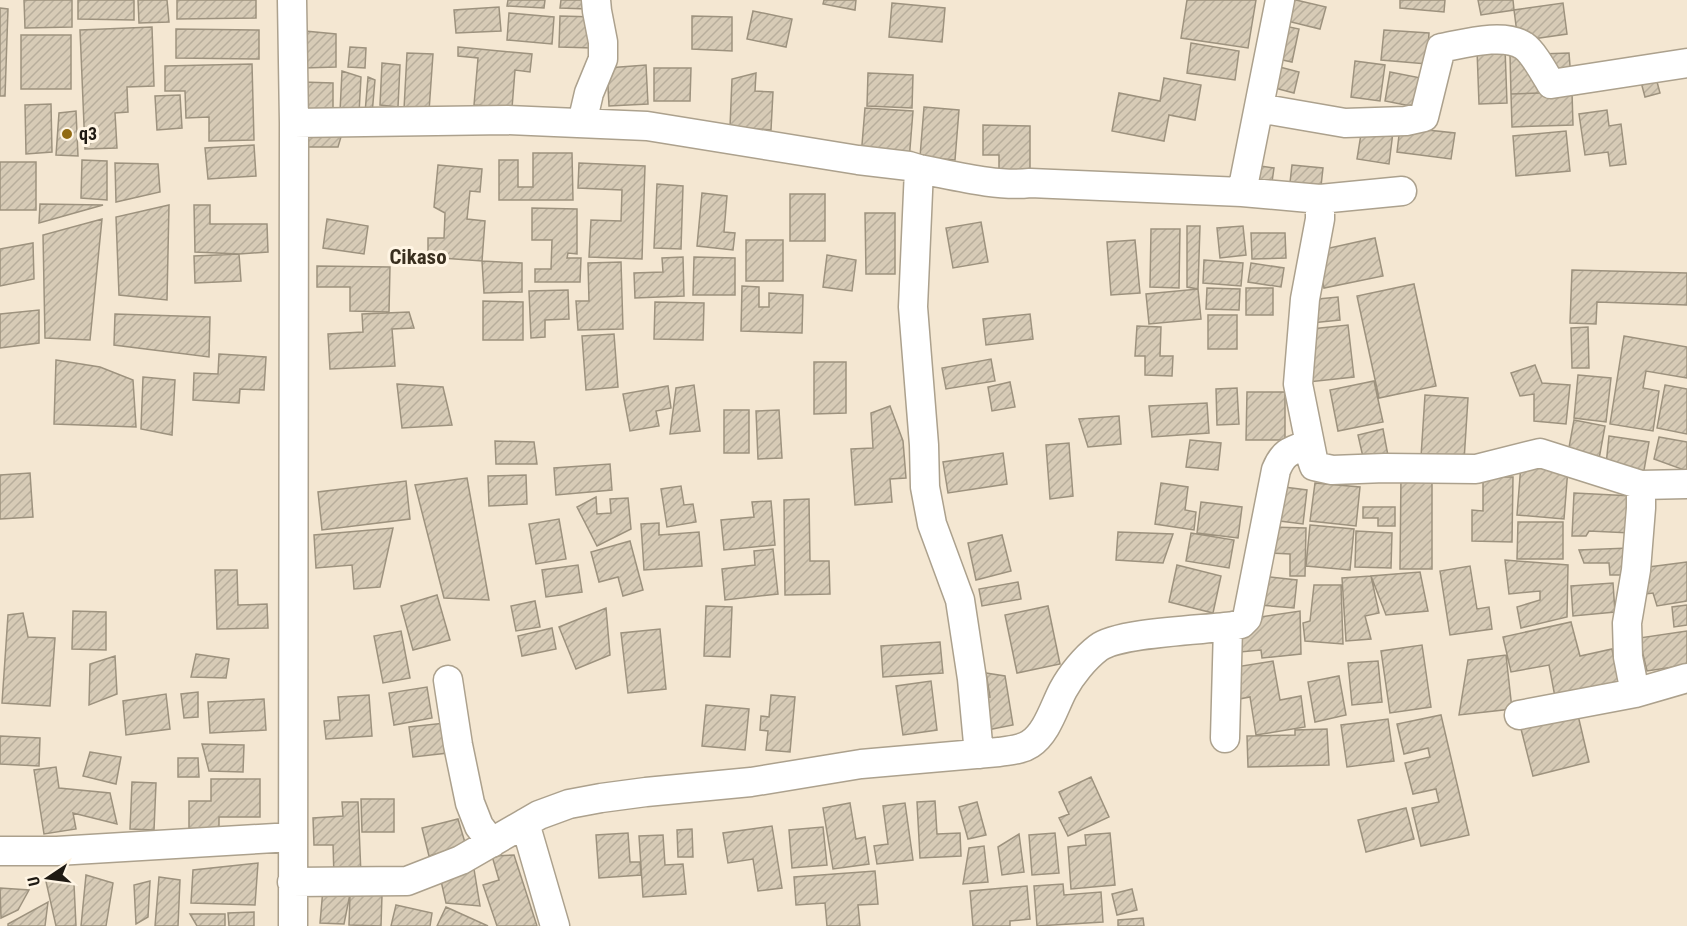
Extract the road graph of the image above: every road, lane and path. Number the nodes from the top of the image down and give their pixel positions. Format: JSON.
{"nodes":[{"id":1,"x":292,"y":0,"type":"edge"},
{"id":2,"x":596,"y":0,"type":"edge"},
{"id":3,"x":1280,"y":0,"type":"edge"},
{"id":4,"x":1687,"y":63,"type":"edge"},
{"id":5,"x":1259,"y":108,"type":"junction"},
{"id":6,"x":294,"y":123,"type":"junction"},
{"id":7,"x":582,"y":123,"type":"junction"},
{"id":8,"x":919,"y":169,"type":"junction"},
{"id":9,"x":1402,"y":191,"type":"dead end"},
{"id":10,"x":1242,"y":192,"type":"junction"},
{"id":11,"x":1320,"y":199,"type":"junction"},
{"id":12,"x":1314,"y":466,"type":"junction"},
{"id":13,"x":1687,"y":484,"type":"edge"},
{"id":14,"x":1641,"y":485,"type":"junction"},
{"id":15,"x":1228,"y":627,"type":"junction"},
{"id":16,"x":1687,"y":678,"type":"edge"},
{"id":17,"x":448,"y":680,"type":"dead end"},
{"id":18,"x":1635,"y":693,"type":"junction"},
{"id":19,"x":1519,"y":715,"type":"dead end"},
{"id":20,"x":1225,"y":738,"type":"dead end"},
{"id":21,"x":980,"y":754,"type":"junction"},
{"id":22,"x":525,"y":823,"type":"junction"},
{"id":23,"x":292,"y":837,"type":"junction"},
{"id":24,"x":492,"y":843,"type":"junction"},
{"id":25,"x":0,"y":851,"type":"edge"},
{"id":26,"x":292,"y":882,"type":"junction"},
{"id":27,"x":293,"y":926,"type":"edge"},
{"id":28,"x":555,"y":926,"type":"edge"}],
"edges":[{"from":1,"to":6,"type":"street"},
{"from":2,"to":7,"type":"street"},
{"from":3,"to":5,"type":"street"},
{"from":4,"to":5,"type":"street"},
{"from":5,"to":10,"type":"street"},
{"from":6,"to":7,"type":"street"},
{"from":6,"to":23,"type":"street"},
{"from":7,"to":8,"type":"street"},
{"from":8,"to":10,"type":"street"},
{"from":8,"to":21,"type":"street"},
{"from":9,"to":11,"type":"street"},
{"from":10,"to":11,"type":"street"},
{"from":11,"to":12,"type":"street"},
{"from":12,"to":14,"type":"street"},
{"from":12,"to":15,"type":"street"},
{"from":13,"to":14,"type":"street"},
{"from":14,"to":18,"type":"street"},
{"from":15,"to":20,"type":"street"},
{"from":15,"to":21,"type":"street"},
{"from":16,"to":18,"type":"street"},
{"from":17,"to":24,"type":"street"},
{"from":18,"to":19,"type":"street"},
{"from":21,"to":22,"type":"street"},
{"from":22,"to":24,"type":"street"},
{"from":22,"to":28,"type":"street"},
{"from":23,"to":25,"type":"street"},
{"from":23,"to":26,"type":"street"},
{"from":24,"to":26,"type":"street"},
{"from":26,"to":27,"type":"street"}]}
